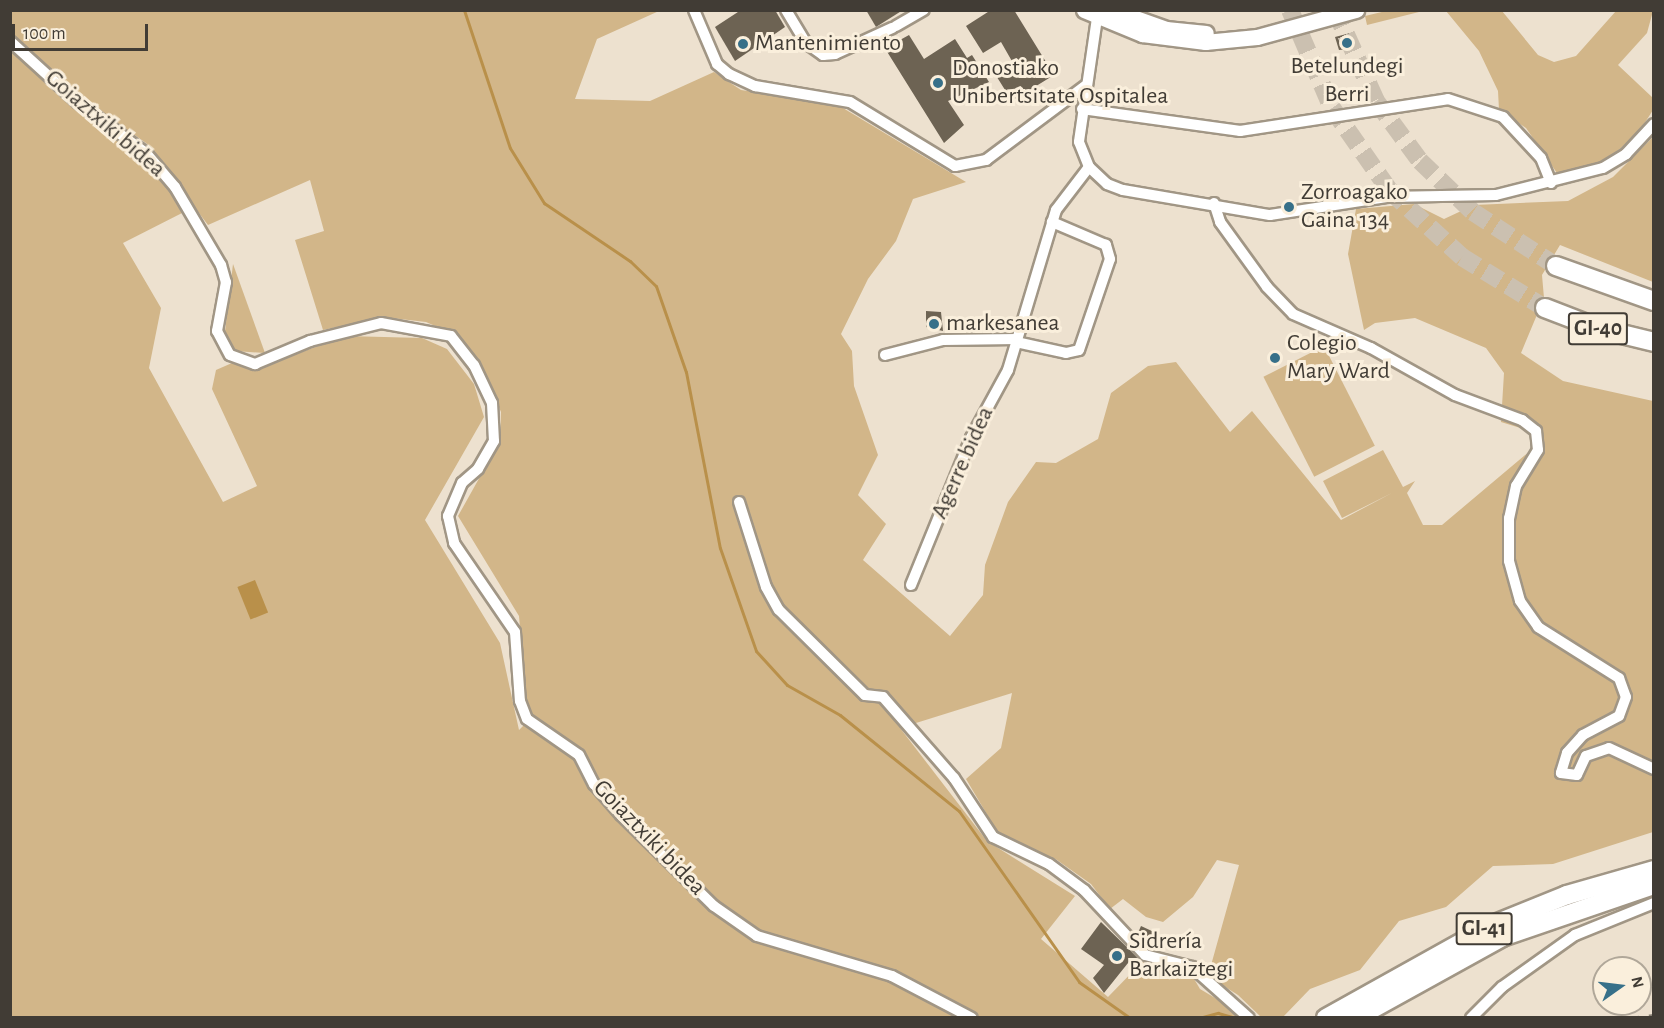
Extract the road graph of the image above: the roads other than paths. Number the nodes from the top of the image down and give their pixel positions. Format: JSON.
{"nodes":[{"id":1,"x":694,"y":10,"type":"edge"},
{"id":2,"x":786,"y":10,"type":"edge"},
{"id":3,"x":1113,"y":10,"type":"edge"},
{"id":4,"x":1323,"y":10,"type":"edge"},
{"id":5,"x":1356,"y":10,"type":"edge"},
{"id":6,"x":924,"y":12,"type":"edge"},
{"id":7,"x":1092,"y":13,"type":"edge"},
{"id":8,"x":1149,"y":24,"type":"junction"},
{"id":9,"x":10,"y":41,"type":"edge"},
{"id":10,"x":1085,"y":86,"type":"junction"},
{"id":11,"x":1082,"y":109,"type":"junction"},
{"id":12,"x":1653,"y":124,"type":"edge"},
{"id":13,"x":1089,"y":167,"type":"junction"},
{"id":14,"x":1551,"y":183,"type":"junction"},
{"id":15,"x":1214,"y":203,"type":"junction"},
{"id":16,"x":1052,"y":222,"type":"junction"},
{"id":17,"x":1556,"y":266,"type":"tunnel mouth"},
{"id":18,"x":1653,"y":301,"type":"edge"},
{"id":19,"x":1545,"y":308,"type":"tunnel mouth"},
{"id":20,"x":1016,"y":340,"type":"junction"},
{"id":21,"x":1653,"y":342,"type":"edge"},
{"id":22,"x":885,"y":354,"type":"dead end"},
{"id":23,"x":739,"y":502,"type":"dead end"},
{"id":24,"x":911,"y":585,"type":"dead end"},
{"id":25,"x":1653,"y":769,"type":"edge"},
{"id":26,"x":1653,"y":870,"type":"edge"},
{"id":27,"x":1653,"y":885,"type":"edge"},
{"id":28,"x":1653,"y":903,"type":"edge"},
{"id":29,"x":972,"y":1017,"type":"edge"},
{"id":30,"x":1249,"y":1017,"type":"edge"},
{"id":31,"x":1326,"y":1017,"type":"edge"},
{"id":32,"x":1356,"y":1017,"type":"edge"},
{"id":33,"x":1471,"y":1017,"type":"edge"}],
"edges":[{"from":1,"to":10,"type":"street"},
{"from":2,"to":6,"type":"street"},
{"from":3,"to":8,"type":"main road"},
{"from":4,"to":8,"type":"main road"},
{"from":5,"to":7,"type":"main road"},
{"from":7,"to":8,"type":"main road"},
{"from":7,"to":10,"type":"street"},
{"from":9,"to":29,"type":"street","name":"Goiaztxiki bidea"},
{"from":10,"to":11,"type":"street"},
{"from":11,"to":13,"type":"street"},
{"from":11,"to":14,"type":"street"},
{"from":12,"to":14,"type":"street"},
{"from":13,"to":15,"type":"street"},
{"from":13,"to":16,"type":"street","name":"Agerre bidea"},
{"from":14,"to":15,"type":"street"},
{"from":15,"to":25,"type":"street"},
{"from":16,"to":20,"type":"street","name":"Agerre bidea"},
{"from":16,"to":20,"type":"street"},
{"from":17,"to":18,"type":"highway","number":"GI-40"},
{"from":19,"to":21,"type":"highway","number":"GI-40"},
{"from":20,"to":22,"type":"street"},
{"from":20,"to":24,"type":"street","name":"Agerre bidea"},
{"from":23,"to":30,"type":"street"},
{"from":26,"to":31,"type":"highway","number":"GI-41"},
{"from":27,"to":32,"type":"highway","number":"GI-41"},
{"from":28,"to":33,"type":"street"}]}
